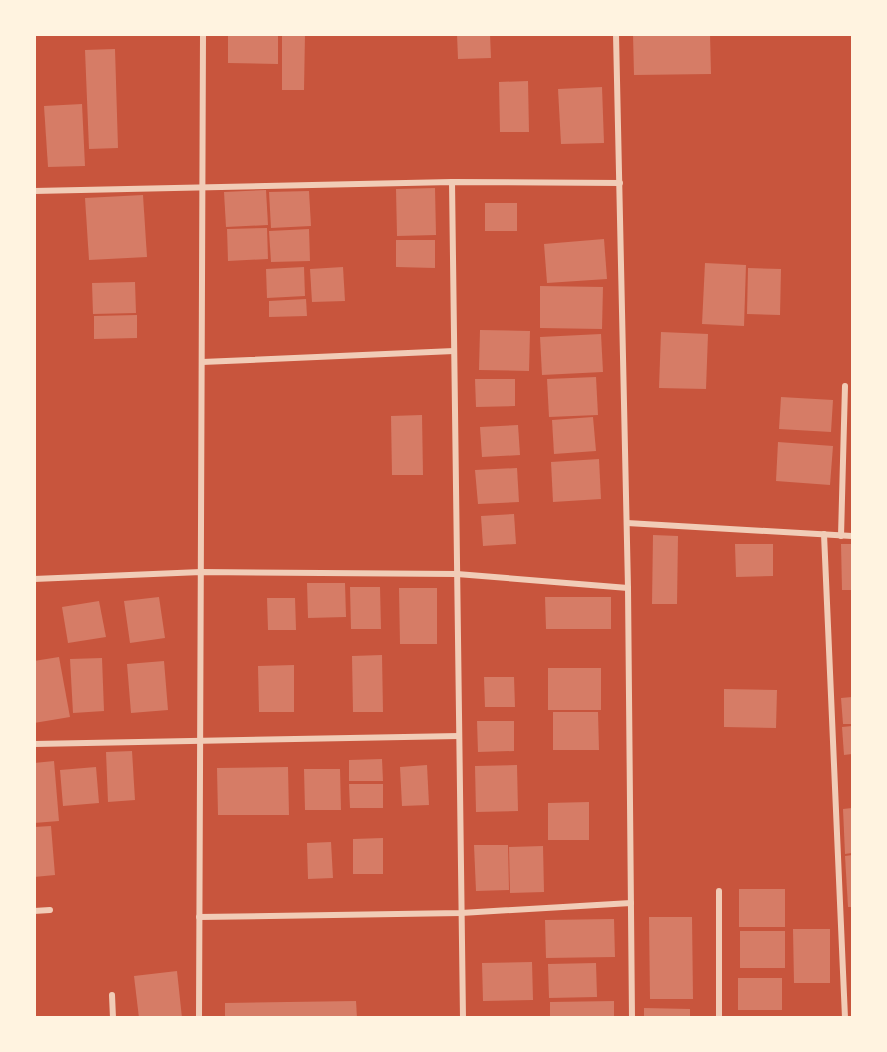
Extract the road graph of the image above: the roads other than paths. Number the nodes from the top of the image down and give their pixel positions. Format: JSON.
{"nodes":[{"id":1,"x":203,"y":34,"type":"edge"},
{"id":2,"x":616,"y":34,"type":"edge"},
{"id":3,"x":452,"y":182,"type":"junction"},
{"id":4,"x":620,"y":183,"type":"junction"},
{"id":5,"x":203,"y":188,"type":"junction"},
{"id":6,"x":34,"y":191,"type":"edge"},
{"id":7,"x":454,"y":351,"type":"junction"},
{"id":8,"x":202,"y":362,"type":"junction"},
{"id":9,"x":845,"y":386,"type":"dead end"},
{"id":10,"x":627,"y":523,"type":"junction"},
{"id":11,"x":824,"y":534,"type":"junction"},
{"id":12,"x":841,"y":536,"type":"junction"},
{"id":13,"x":852,"y":536,"type":"edge"},
{"id":14,"x":201,"y":572,"type":"junction"},
{"id":15,"x":457,"y":574,"type":"junction"},
{"id":16,"x":34,"y":579,"type":"edge"},
{"id":17,"x":628,"y":588,"type":"junction"},
{"id":18,"x":459,"y":736,"type":"junction"},
{"id":19,"x":200,"y":741,"type":"junction"},
{"id":20,"x":34,"y":744,"type":"edge"},
{"id":21,"x":719,"y":891,"type":"dead end"},
{"id":22,"x":632,"y":903,"type":"junction"},
{"id":23,"x":50,"y":910,"type":"dead end"},
{"id":24,"x":34,"y":911,"type":"edge"},
{"id":25,"x":461,"y":913,"type":"junction"},
{"id":26,"x":199,"y":916,"type":"junction"},
{"id":27,"x":112,"y":995,"type":"dead end"},
{"id":28,"x":114,"y":1017,"type":"edge"},
{"id":29,"x":199,"y":1017,"type":"edge"},
{"id":30,"x":463,"y":1017,"type":"edge"},
{"id":31,"x":632,"y":1017,"type":"edge"},
{"id":32,"x":719,"y":1017,"type":"edge"},
{"id":33,"x":845,"y":1017,"type":"edge"}],
"edges":[{"from":1,"to":5,"type":"street"},
{"from":2,"to":4,"type":"street"},
{"from":3,"to":4,"type":"street"},
{"from":3,"to":5,"type":"street"},
{"from":3,"to":7,"type":"street"},
{"from":4,"to":10,"type":"street"},
{"from":5,"to":6,"type":"street"},
{"from":5,"to":8,"type":"street"},
{"from":7,"to":8,"type":"street"},
{"from":7,"to":15,"type":"street"},
{"from":8,"to":14,"type":"street"},
{"from":9,"to":12,"type":"street"},
{"from":10,"to":11,"type":"street"},
{"from":10,"to":17,"type":"street"},
{"from":11,"to":12,"type":"street"},
{"from":11,"to":33,"type":"street"},
{"from":12,"to":13,"type":"street"},
{"from":14,"to":15,"type":"street"},
{"from":14,"to":16,"type":"street"},
{"from":14,"to":19,"type":"street"},
{"from":15,"to":17,"type":"street"},
{"from":15,"to":18,"type":"street"},
{"from":17,"to":22,"type":"street"},
{"from":18,"to":19,"type":"street"},
{"from":18,"to":25,"type":"street"},
{"from":19,"to":20,"type":"street"},
{"from":19,"to":26,"type":"street"},
{"from":21,"to":32,"type":"street"},
{"from":22,"to":25,"type":"street"},
{"from":22,"to":31,"type":"street"},
{"from":23,"to":24,"type":"street"},
{"from":25,"to":26,"type":"street"},
{"from":25,"to":30,"type":"street"},
{"from":26,"to":29,"type":"street"},
{"from":27,"to":28,"type":"street"}]}
